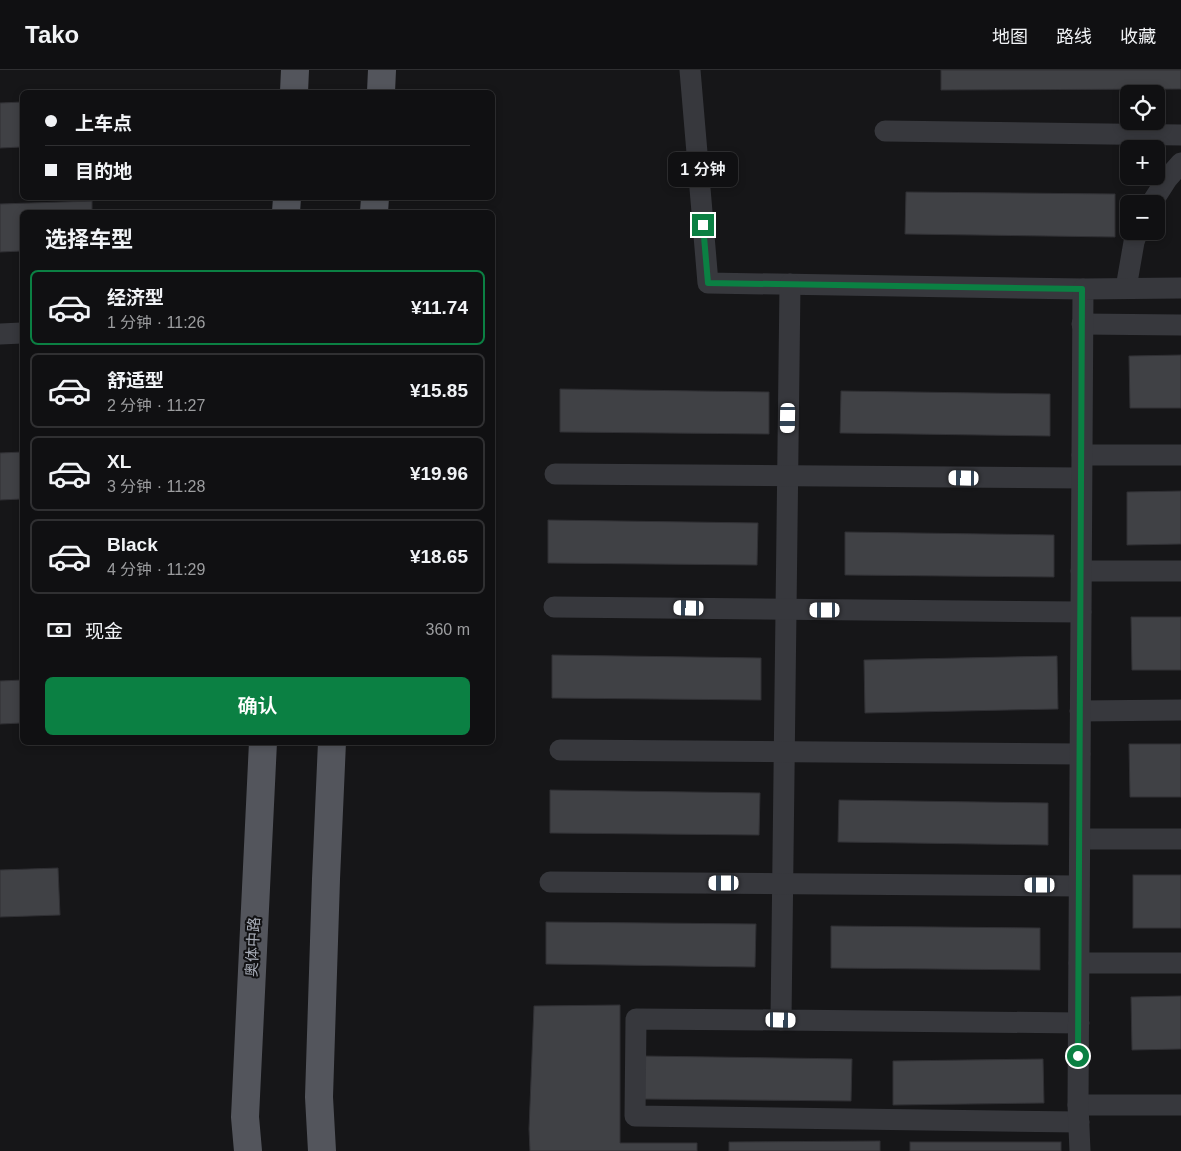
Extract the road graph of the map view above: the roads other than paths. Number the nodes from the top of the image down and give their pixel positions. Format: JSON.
{"nodes":[{"id":1,"x":295,"y":70,"type":"edge"},
{"id":2,"x":382,"y":70,"type":"edge"},
{"id":3,"x":690,"y":70,"type":"edge"},
{"id":4,"x":294,"y":90,"type":"edge"},
{"id":5,"x":381,"y":90,"type":"edge"},
{"id":6,"x":885,"y":131,"type":"dead end"},
{"id":7,"x":1181,"y":135,"type":"edge"},
{"id":8,"x":1181,"y":164,"type":"edge"},
{"id":9,"x":1157,"y":195,"type":"edge"},
{"id":10,"x":1135,"y":240,"type":"edge"},
{"id":11,"x":790,"y":284,"type":"junction"},
{"id":12,"x":1126,"y":288,"type":"junction"},
{"id":13,"x":1181,"y":288,"type":"edge"},
{"id":14,"x":1082,"y":289,"type":"junction"},
{"id":15,"x":1082,"y":324,"type":"junction"},
{"id":16,"x":1181,"y":325,"type":"edge"},
{"id":17,"x":20,"y":333,"type":"edge"},
{"id":18,"x":0,"y":334,"type":"edge"},
{"id":19,"x":1082,"y":455,"type":"junction"},
{"id":20,"x":1181,"y":455,"type":"edge"},
{"id":21,"x":555,"y":474,"type":"dead end"},
{"id":22,"x":788,"y":476,"type":"junction"},
{"id":23,"x":1081,"y":478,"type":"junction"},
{"id":24,"x":1081,"y":570,"type":"junction"},
{"id":25,"x":1181,"y":570,"type":"edge"},
{"id":26,"x":554,"y":607,"type":"dead end"},
{"id":27,"x":786,"y":609,"type":"junction"},
{"id":28,"x":1081,"y":612,"type":"junction"},
{"id":29,"x":1080,"y":710,"type":"junction"},
{"id":30,"x":1181,"y":710,"type":"edge"},
{"id":31,"x":263,"y":745,"type":"edge"},
{"id":32,"x":332,"y":745,"type":"edge"},
{"id":33,"x":560,"y":750,"type":"dead end"},
{"id":34,"x":784,"y":751,"type":"junction"},
{"id":35,"x":1080,"y":754,"type":"junction"},
{"id":36,"x":1080,"y":839,"type":"junction"},
{"id":37,"x":1181,"y":840,"type":"edge"},
{"id":38,"x":550,"y":882,"type":"dead end"},
{"id":39,"x":782,"y":884,"type":"junction"},
{"id":40,"x":1079,"y":886,"type":"junction"},
{"id":41,"x":1079,"y":963,"type":"junction"},
{"id":42,"x":1181,"y":963,"type":"edge"},
{"id":43,"x":781,"y":1020,"type":"junction"},
{"id":44,"x":1079,"y":1023,"type":"junction"},
{"id":45,"x":1181,"y":1105,"type":"edge"},
{"id":46,"x":1078,"y":1114,"type":"junction"},
{"id":47,"x":248,"y":1151,"type":"edge"},
{"id":48,"x":322,"y":1151,"type":"edge"},
{"id":49,"x":1080,"y":1151,"type":"edge"}],
"edges":[{"from":1,"to":4,"type":"main road"},
{"from":2,"to":5,"type":"main road"},
{"from":3,"to":11,"type":"street"},
{"from":6,"to":7,"type":"street"},
{"from":8,"to":9,"type":"street"},
{"from":10,"to":12,"type":"street"},
{"from":11,"to":14,"type":"street"},
{"from":11,"to":22,"type":"street"},
{"from":12,"to":13,"type":"street"},
{"from":12,"to":14,"type":"street"},
{"from":14,"to":15,"type":"street"},
{"from":15,"to":16,"type":"street"},
{"from":15,"to":19,"type":"street"},
{"from":17,"to":18,"type":"street"},
{"from":19,"to":20,"type":"street"},
{"from":19,"to":23,"type":"street"},
{"from":21,"to":22,"type":"street"},
{"from":22,"to":23,"type":"street"},
{"from":22,"to":27,"type":"street"},
{"from":23,"to":24,"type":"street"},
{"from":24,"to":25,"type":"street"},
{"from":24,"to":28,"type":"street"},
{"from":26,"to":27,"type":"street"},
{"from":27,"to":28,"type":"street"},
{"from":27,"to":34,"type":"street"},
{"from":28,"to":29,"type":"street"},
{"from":29,"to":30,"type":"street"},
{"from":29,"to":35,"type":"street"},
{"from":31,"to":47,"type":"main road","name":"奥体中路"},
{"from":32,"to":48,"type":"main road"},
{"from":33,"to":34,"type":"street"},
{"from":34,"to":35,"type":"street"},
{"from":34,"to":39,"type":"street"},
{"from":35,"to":36,"type":"street"},
{"from":36,"to":37,"type":"street"},
{"from":36,"to":40,"type":"street"},
{"from":38,"to":39,"type":"street"},
{"from":39,"to":40,"type":"street"},
{"from":39,"to":43,"type":"street"},
{"from":40,"to":41,"type":"street"},
{"from":41,"to":42,"type":"street"},
{"from":41,"to":44,"type":"street"},
{"from":43,"to":44,"type":"street"},
{"from":43,"to":46,"type":"street"},
{"from":44,"to":46,"type":"street"},
{"from":45,"to":46,"type":"street"},
{"from":46,"to":49,"type":"street"}]}
